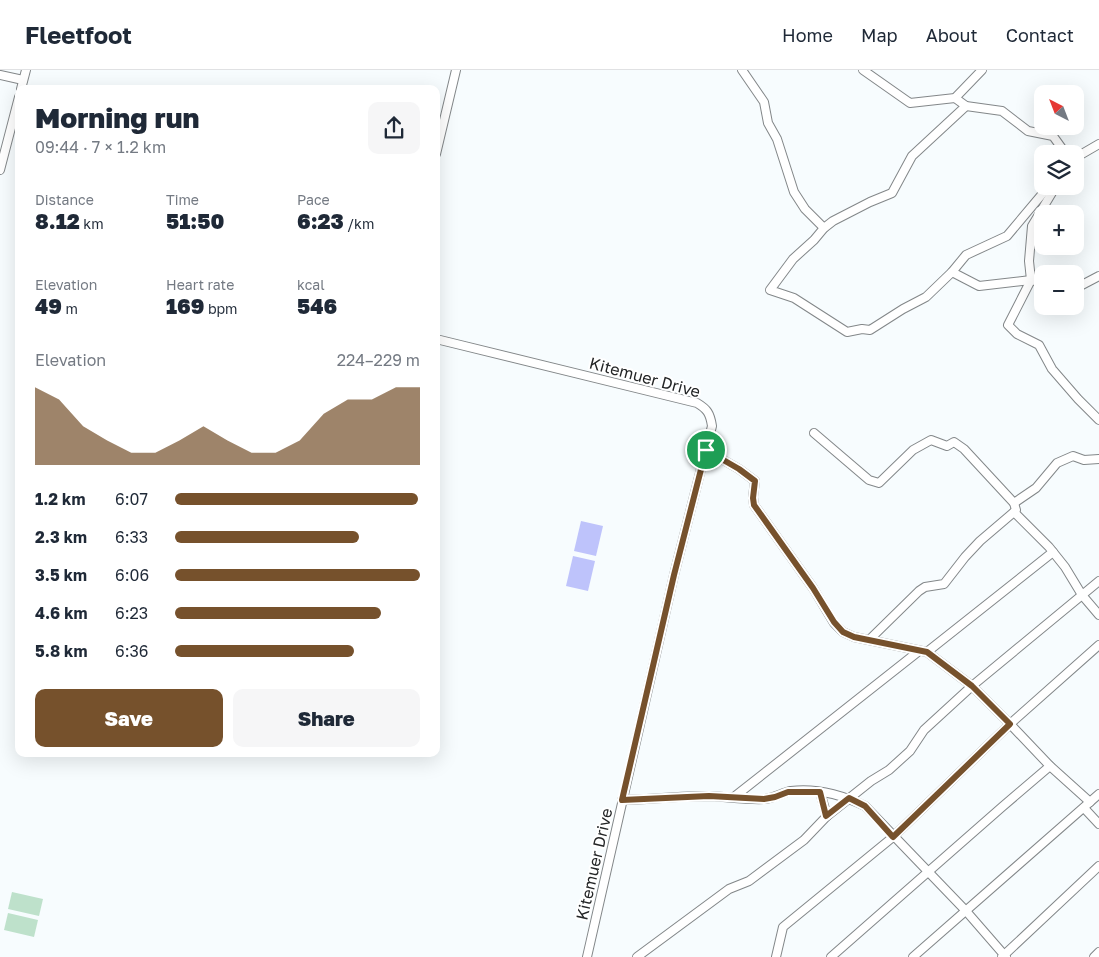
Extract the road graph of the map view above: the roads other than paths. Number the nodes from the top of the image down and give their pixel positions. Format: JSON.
{"nodes":[{"id":1,"x":26,"y":70,"type":"edge"},
{"id":2,"x":456,"y":70,"type":"edge"},
{"id":3,"x":742,"y":70,"type":"edge"},
{"id":4,"x":863,"y":70,"type":"edge"},
{"id":5,"x":982,"y":70,"type":"edge"},
{"id":6,"x":0,"y":75,"type":"edge"},
{"id":7,"x":22,"y":85,"type":"edge"},
{"id":8,"x":955,"y":98,"type":"junction"},
{"id":9,"x":966,"y":106,"type":"junction"},
{"id":10,"x":15,"y":112,"type":"edge"},
{"id":11,"x":440,"y":137,"type":"edge"},
{"id":12,"x":1099,"y":144,"type":"edge"},
{"id":13,"x":1060,"y":145,"type":"edge"},
{"id":14,"x":1084,"y":153,"type":"edge"},
{"id":15,"x":0,"y":170,"type":"edge"},
{"id":16,"x":1041,"y":195,"type":"edge"},
{"id":17,"x":1051,"y":195,"type":"edge"},
{"id":18,"x":824,"y":228,"type":"junction"},
{"id":19,"x":952,"y":272,"type":"junction"},
{"id":20,"x":1099,"y":276,"type":"edge"},
{"id":21,"x":1031,"y":280,"type":"junction"},
{"id":22,"x":1034,"y":281,"type":"edge"},
{"id":23,"x":1084,"y":284,"type":"edge"},
{"id":24,"x":440,"y":340,"type":"edge"},
{"id":25,"x":1099,"y":420,"type":"edge"},
{"id":26,"x":814,"y":433,"type":"dead end"},
{"id":27,"x":706,"y":450,"type":"junction"},
{"id":28,"x":1099,"y":459,"type":"edge"},
{"id":29,"x":1014,"y":502,"type":"junction"},
{"id":30,"x":1014,"y":512,"type":"junction"},
{"id":31,"x":1053,"y":552,"type":"junction"},
{"id":32,"x":1099,"y":581,"type":"edge"},
{"id":33,"x":1082,"y":595,"type":"junction"},
{"id":34,"x":1099,"y":615,"type":"edge"},
{"id":35,"x":868,"y":640,"type":"junction"},
{"id":36,"x":1099,"y":645,"type":"edge"},
{"id":37,"x":919,"y":651,"type":"junction"},
{"id":38,"x":927,"y":652,"type":"junction"},
{"id":39,"x":972,"y":686,"type":"junction"},
{"id":40,"x":1010,"y":724,"type":"junction"},
{"id":41,"x":1050,"y":766,"type":"junction"},
{"id":42,"x":820,"y":792,"type":"junction"},
{"id":43,"x":1099,"y":794,"type":"edge"},
{"id":44,"x":734,"y":797,"type":"junction"},
{"id":45,"x":849,"y":798,"type":"junction"},
{"id":46,"x":622,"y":800,"type":"junction"},
{"id":47,"x":1086,"y":805,"type":"junction"},
{"id":48,"x":826,"y":816,"type":"junction"},
{"id":49,"x":1099,"y":824,"type":"edge"},
{"id":50,"x":893,"y":837,"type":"junction"},
{"id":51,"x":1099,"y":866,"type":"edge"},
{"id":52,"x":928,"y":871,"type":"junction"},
{"id":53,"x":966,"y":911,"type":"junction"},
{"id":54,"x":1099,"y":952,"type":"edge"},
{"id":55,"x":1004,"y":956,"type":"edge"},
{"id":56,"x":587,"y":957,"type":"edge"},
{"id":57,"x":637,"y":957,"type":"edge"},
{"id":58,"x":776,"y":957,"type":"edge"},
{"id":59,"x":831,"y":957,"type":"edge"},
{"id":60,"x":913,"y":957,"type":"edge"},
{"id":61,"x":1094,"y":957,"type":"edge"}],
"edges":[{"from":1,"to":7,"type":"street"},
{"from":2,"to":11,"type":"street"},
{"from":3,"to":18,"type":"street"},
{"from":4,"to":8,"type":"street"},
{"from":5,"to":8,"type":"street"},
{"from":6,"to":7,"type":"street"},
{"from":8,"to":9,"type":"street"},
{"from":9,"to":13,"type":"street"},
{"from":9,"to":18,"type":"street"},
{"from":10,"to":15,"type":"street"},
{"from":12,"to":14,"type":"street"},
{"from":16,"to":19,"type":"street"},
{"from":17,"to":21,"type":"street"},
{"from":18,"to":19,"type":"street"},
{"from":19,"to":21,"type":"street"},
{"from":20,"to":23,"type":"street"},
{"from":21,"to":22,"type":"street"},
{"from":21,"to":25,"type":"street"},
{"from":24,"to":27,"type":"street","name":"Kitemuer Drive"},
{"from":26,"to":29,"type":"street"},
{"from":27,"to":35,"type":"street"},
{"from":27,"to":46,"type":"street","name":"Kitemuer Drive"},
{"from":28,"to":29,"type":"street"},
{"from":29,"to":30,"type":"street"},
{"from":30,"to":31,"type":"street"},
{"from":30,"to":35,"type":"street"},
{"from":31,"to":33,"type":"street"},
{"from":31,"to":38,"type":"street"},
{"from":32,"to":33,"type":"street"},
{"from":33,"to":34,"type":"street"},
{"from":33,"to":39,"type":"street"},
{"from":35,"to":37,"type":"street"},
{"from":36,"to":40,"type":"street"},
{"from":37,"to":38,"type":"street"},
{"from":37,"to":44,"type":"street"},
{"from":38,"to":39,"type":"street"},
{"from":39,"to":40,"type":"street"},
{"from":39,"to":45,"type":"street"},
{"from":40,"to":41,"type":"street"},
{"from":40,"to":50,"type":"street"},
{"from":41,"to":47,"type":"street"},
{"from":41,"to":52,"type":"street"},
{"from":42,"to":44,"type":"street"},
{"from":42,"to":45,"type":"street"},
{"from":42,"to":48,"type":"street"},
{"from":43,"to":47,"type":"street"},
{"from":44,"to":46,"type":"street"},
{"from":45,"to":48,"type":"street"},
{"from":45,"to":50,"type":"street"},
{"from":46,"to":56,"type":"street","name":"Kitemuer Drive"},
{"from":47,"to":49,"type":"street"},
{"from":47,"to":53,"type":"street"},
{"from":48,"to":57,"type":"street"},
{"from":50,"to":52,"type":"street"},
{"from":50,"to":58,"type":"street"},
{"from":51,"to":55,"type":"street"},
{"from":52,"to":53,"type":"street"},
{"from":52,"to":59,"type":"street"},
{"from":53,"to":55,"type":"street"},
{"from":53,"to":60,"type":"street"},
{"from":54,"to":61,"type":"street"}]}
